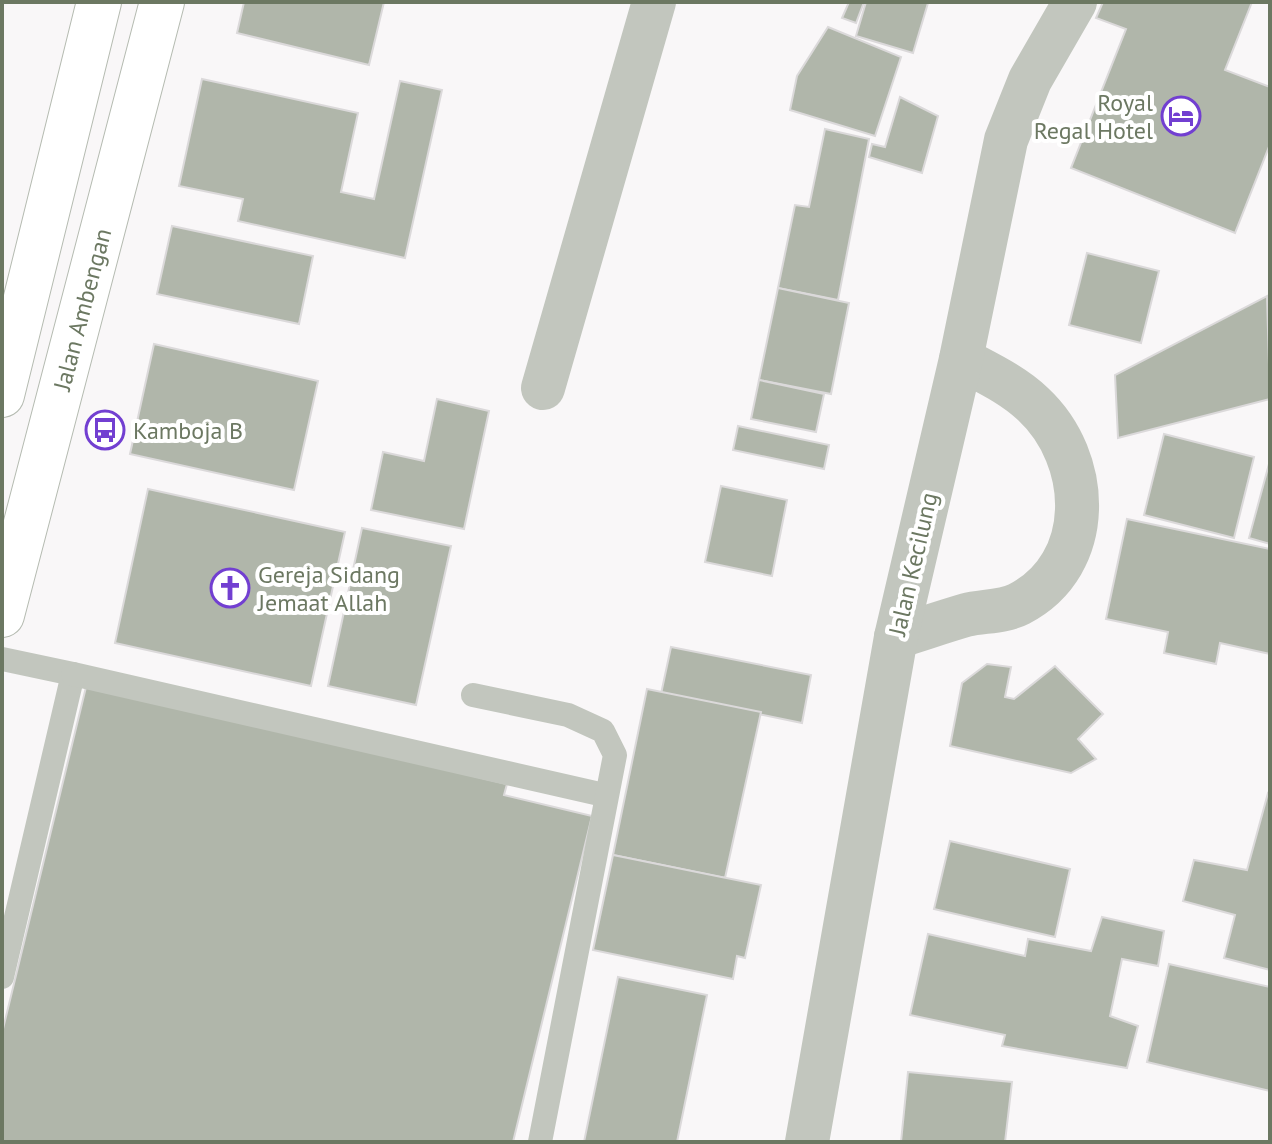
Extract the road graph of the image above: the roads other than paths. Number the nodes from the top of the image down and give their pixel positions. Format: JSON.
{"nodes":[{"id":1,"x":99,"y":2,"type":"edge"},
{"id":2,"x":162,"y":2,"type":"edge"},
{"id":3,"x":654,"y":2,"type":"edge"},
{"id":4,"x":1075,"y":2,"type":"edge"},
{"id":5,"x":961,"y":359,"type":"junction"},
{"id":6,"x":543,"y":388,"type":"dead end"},
{"id":7,"x":2,"y":395,"type":"edge"},
{"id":8,"x":2,"y":615,"type":"edge"},
{"id":9,"x":896,"y":637,"type":"junction"},
{"id":10,"x":2,"y":659,"type":"edge"},
{"id":11,"x":73,"y":674,"type":"junction"},
{"id":12,"x":473,"y":695,"type":"dead end"},
{"id":13,"x":604,"y":795,"type":"junction"},
{"id":14,"x":2,"y":977,"type":"edge"},
{"id":15,"x":540,"y":1142,"type":"edge"},
{"id":16,"x":807,"y":1142,"type":"edge"}],
"edges":[{"from":1,"to":7,"type":"main road"},
{"from":2,"to":8,"type":"main road","name":"Jalan Ambengan"},
{"from":3,"to":6,"type":"street"},
{"from":4,"to":5,"type":"street","name":"Jalan Kecilung"},
{"from":5,"to":9,"type":"street","name":"Jalan Kecilung"},
{"from":5,"to":9,"type":"street"},
{"from":9,"to":16,"type":"street","name":"Jalan Kecilung"},
{"from":10,"to":11,"type":"lane"},
{"from":11,"to":13,"type":"lane"},
{"from":11,"to":14,"type":"lane"},
{"from":12,"to":13,"type":"lane"},
{"from":13,"to":15,"type":"lane"}]}
